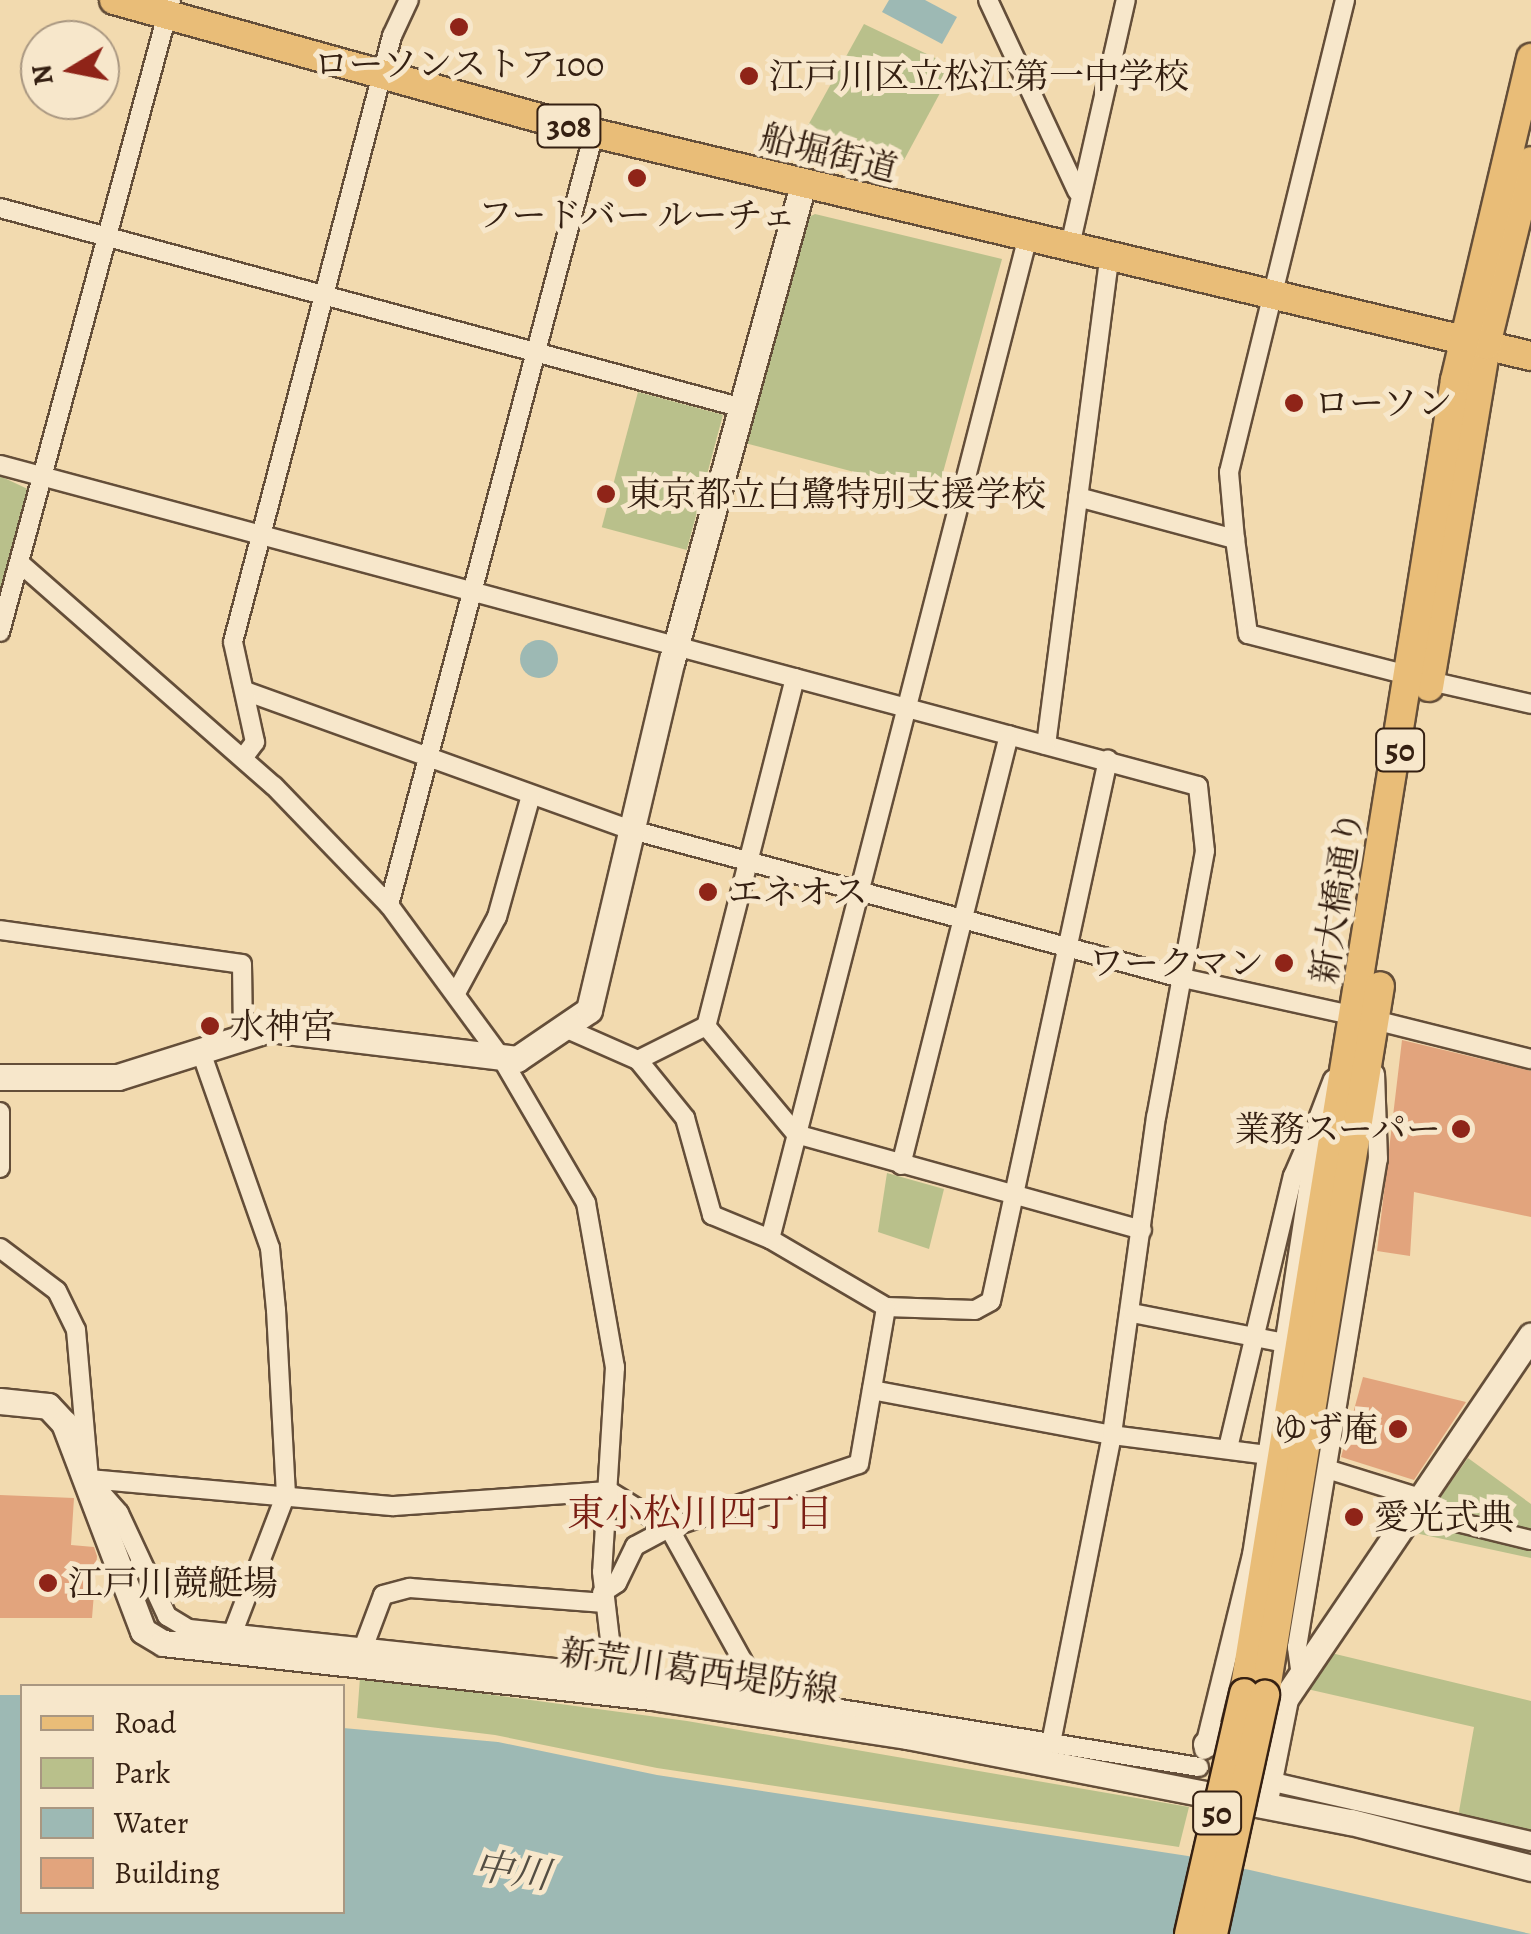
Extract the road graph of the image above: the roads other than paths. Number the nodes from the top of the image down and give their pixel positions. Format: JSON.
{"nodes":[{"id":1,"x":114,"y":0,"type":"edge"},
{"id":2,"x":409,"y":0,"type":"edge"},
{"id":3,"x":988,"y":0,"type":"edge"},
{"id":4,"x":1126,"y":0,"type":"edge"},
{"id":5,"x":1345,"y":0,"type":"edge"},
{"id":6,"x":169,"y":7,"type":"edge"},
{"id":7,"x":1531,"y":58,"type":"edge"},
{"id":8,"x":382,"y":74,"type":"junction"},
{"id":9,"x":594,"y":133,"type":"junction"},
{"id":10,"x":1531,"y":161,"type":"edge"},
{"id":11,"x":803,"y":185,"type":"junction"},
{"id":12,"x":1077,"y":191,"type":"junction"},
{"id":13,"x":0,"y":208,"type":"edge"},
{"id":14,"x":109,"y":237,"type":"junction"},
{"id":15,"x":1027,"y":240,"type":"junction"},
{"id":16,"x":1069,"y":250,"type":"junction"},
{"id":17,"x":1109,"y":260,"type":"junction"},
{"id":18,"x":324,"y":290,"type":"junction"},
{"id":19,"x":1274,"y":295,"type":"junction"},
{"id":20,"x":1475,"y":342,"type":"junction"},
{"id":21,"x":536,"y":353,"type":"junction"},
{"id":22,"x":1531,"y":356,"type":"edge"},
{"id":23,"x":743,"y":408,"type":"junction"},
{"id":24,"x":0,"y":465,"type":"edge"},
{"id":25,"x":44,"y":476,"type":"junction"},
{"id":26,"x":1078,"y":497,"type":"junction"},
{"id":27,"x":261,"y":534,"type":"junction"},
{"id":28,"x":1235,"y":539,"type":"junction"},
{"id":29,"x":22,"y":565,"type":"junction"},
{"id":30,"x":470,"y":592,"type":"junction"},
{"id":31,"x":0,"y":632,"type":"edge"},
{"id":32,"x":677,"y":648,"type":"junction"},
{"id":33,"x":795,"y":678,"type":"junction"},
{"id":34,"x":1421,"y":678,"type":"junction"},
{"id":35,"x":245,"y":691,"type":"junction"},
{"id":36,"x":1531,"y":704,"type":"edge"},
{"id":37,"x":904,"y":707,"type":"junction"},
{"id":38,"x":1009,"y":735,"type":"junction"},
{"id":39,"x":1046,"y":745,"type":"junction"},
{"id":40,"x":427,"y":757,"type":"junction"},
{"id":41,"x":243,"y":758,"type":"junction"},
{"id":42,"x":1108,"y":760,"type":"junction"},
{"id":43,"x":531,"y":796,"type":"junction"},
{"id":44,"x":632,"y":830,"type":"junction"},
{"id":45,"x":748,"y":863,"type":"junction"},
{"id":46,"x":858,"y":891,"type":"junction"},
{"id":47,"x":389,"y":905,"type":"junction"},
{"id":48,"x":962,"y":919,"type":"junction"},
{"id":49,"x":0,"y":930,"type":"edge"},
{"id":50,"x":1068,"y":946,"type":"junction"},
{"id":51,"x":1178,"y":977,"type":"junction"},
{"id":52,"x":456,"y":993,"type":"junction"},
{"id":53,"x":706,"y":1026,"type":"junction"},
{"id":54,"x":1364,"y":1026,"type":"junction"},
{"id":55,"x":565,"y":1028,"type":"junction"},
{"id":56,"x":243,"y":1033,"type":"junction"},
{"id":57,"x":201,"y":1052,"type":"junction"},
{"id":58,"x":1531,"y":1058,"type":"edge"},
{"id":59,"x":502,"y":1059,"type":"junction"},
{"id":60,"x":638,"y":1060,"type":"junction"},
{"id":61,"x":0,"y":1077,"type":"edge"},
{"id":62,"x":0,"y":1112,"type":"edge"},
{"id":63,"x":1319,"y":1116,"type":"junction"},
{"id":64,"x":796,"y":1134,"type":"junction"},
{"id":65,"x":900,"y":1165,"type":"junction"},
{"id":66,"x":0,"y":1168,"type":"edge"},
{"id":67,"x":1014,"y":1196,"type":"junction"},
{"id":68,"x":1142,"y":1230,"type":"junction"},
{"id":69,"x":770,"y":1239,"type":"junction"},
{"id":70,"x":0,"y":1248,"type":"edge"},
{"id":71,"x":886,"y":1307,"type":"junction"},
{"id":72,"x":1132,"y":1313,"type":"junction"},
{"id":73,"x":1252,"y":1336,"type":"junction"},
{"id":74,"x":1531,"y":1336,"type":"edge"},
{"id":75,"x":1285,"y":1343,"type":"junction"},
{"id":76,"x":872,"y":1390,"type":"junction"},
{"id":77,"x":0,"y":1401,"type":"edge"},
{"id":78,"x":1112,"y":1436,"type":"junction"},
{"id":79,"x":1228,"y":1448,"type":"junction"},
{"id":80,"x":1268,"y":1454,"type":"junction"},
{"id":81,"x":1327,"y":1469,"type":"junction"},
{"id":82,"x":89,"y":1479,"type":"junction"},
{"id":83,"x":609,"y":1492,"type":"junction"},
{"id":84,"x":286,"y":1494,"type":"junction"},
{"id":85,"x":1416,"y":1504,"type":"junction"},
{"id":86,"x":668,"y":1528,"type":"junction"},
{"id":87,"x":1531,"y":1540,"type":"edge"},
{"id":88,"x":603,"y":1598,"type":"junction"},
{"id":89,"x":232,"y":1635,"type":"junction"},
{"id":90,"x":365,"y":1643,"type":"junction"},
{"id":91,"x":614,"y":1674,"type":"junction"},
{"id":92,"x":1301,"y":1676,"type":"junction"},
{"id":93,"x":761,"y":1694,"type":"junction"},
{"id":94,"x":1265,"y":1696,"type":"junction"},
{"id":95,"x":707,"y":1698,"type":"junction"},
{"id":96,"x":1051,"y":1742,"type":"junction"},
{"id":97,"x":1200,"y":1767,"type":"junction"},
{"id":98,"x":1266,"y":1793,"type":"junction"},
{"id":99,"x":1531,"y":1841,"type":"edge"},
{"id":100,"x":1531,"y":1868,"type":"edge"},
{"id":101,"x":1189,"y":1934,"type":"edge"},
{"id":102,"x":1213,"y":1934,"type":"edge"}],
"edges":[{"from":1,"to":6,"type":"main road","name":"船堀街道","number":"308"},
{"from":2,"to":8,"type":"street"},
{"from":3,"to":12,"type":"street"},
{"from":4,"to":12,"type":"street"},
{"from":5,"to":19,"type":"street"},
{"from":6,"to":8,"type":"main road","name":"船堀街道","number":"308"},
{"from":6,"to":14,"type":"street"},
{"from":7,"to":20,"type":"main road","name":"新大橋通り","number":"50"},
{"from":8,"to":9,"type":"main road","name":"船堀街道","number":"308"},
{"from":8,"to":18,"type":"street"},
{"from":9,"to":11,"type":"main road","name":"船堀街道","number":"308"},
{"from":9,"to":21,"type":"street"},
{"from":10,"to":20,"type":"main road","name":"新大橋通り","number":"50"},
{"from":11,"to":15,"type":"main road","name":"船堀街道","number":"308"},
{"from":11,"to":23,"type":"street"},
{"from":12,"to":16,"type":"street"},
{"from":13,"to":14,"type":"street"},
{"from":14,"to":18,"type":"street"},
{"from":14,"to":25,"type":"street"},
{"from":15,"to":16,"type":"main road","name":"船堀街道","number":"308"},
{"from":15,"to":37,"type":"street"},
{"from":16,"to":17,"type":"main road","name":"船堀街道","number":"308"},
{"from":17,"to":19,"type":"main road","name":"船堀街道","number":"308"},
{"from":17,"to":26,"type":"street"},
{"from":18,"to":21,"type":"street"},
{"from":18,"to":27,"type":"street"},
{"from":19,"to":20,"type":"main road","name":"船堀街道","number":"308"},
{"from":19,"to":28,"type":"street"},
{"from":20,"to":22,"type":"main road","name":"船堀街道","number":"308"},
{"from":20,"to":34,"type":"main road","name":"新大橋通り","number":"50"},
{"from":21,"to":23,"type":"street"},
{"from":21,"to":30,"type":"street"},
{"from":23,"to":32,"type":"street"},
{"from":24,"to":25,"type":"street"},
{"from":25,"to":27,"type":"street"},
{"from":25,"to":29,"type":"street"},
{"from":26,"to":28,"type":"street"},
{"from":26,"to":39,"type":"street"},
{"from":27,"to":30,"type":"street"},
{"from":27,"to":35,"type":"street"},
{"from":28,"to":34,"type":"street"},
{"from":29,"to":31,"type":"street"},
{"from":29,"to":41,"type":"street"},
{"from":30,"to":32,"type":"street"},
{"from":30,"to":40,"type":"street"},
{"from":32,"to":33,"type":"street"},
{"from":32,"to":44,"type":"street"},
{"from":33,"to":37,"type":"street"},
{"from":33,"to":45,"type":"street"},
{"from":34,"to":36,"type":"street"},
{"from":34,"to":54,"type":"main road","name":"新大橋通り","number":"50"},
{"from":35,"to":40,"type":"street"},
{"from":35,"to":41,"type":"street"},
{"from":37,"to":38,"type":"street"},
{"from":37,"to":46,"type":"street"},
{"from":38,"to":39,"type":"street"},
{"from":38,"to":48,"type":"street"},
{"from":39,"to":42,"type":"street"},
{"from":40,"to":43,"type":"street"},
{"from":40,"to":47,"type":"street"},
{"from":41,"to":47,"type":"street"},
{"from":42,"to":50,"type":"street"},
{"from":42,"to":51,"type":"street"},
{"from":43,"to":44,"type":"street"},
{"from":43,"to":52,"type":"street"},
{"from":44,"to":45,"type":"street"},
{"from":44,"to":55,"type":"street"},
{"from":45,"to":46,"type":"street"},
{"from":45,"to":53,"type":"street"},
{"from":46,"to":48,"type":"street"},
{"from":46,"to":64,"type":"street"},
{"from":47,"to":52,"type":"street"},
{"from":48,"to":50,"type":"street"},
{"from":48,"to":65,"type":"street"},
{"from":49,"to":56,"type":"street"},
{"from":50,"to":51,"type":"street"},
{"from":50,"to":67,"type":"street"},
{"from":51,"to":54,"type":"street"},
{"from":51,"to":68,"type":"street"},
{"from":52,"to":59,"type":"street"},
{"from":53,"to":60,"type":"street"},
{"from":53,"to":64,"type":"street"},
{"from":54,"to":58,"type":"street"},
{"from":54,"to":63,"type":"street"},
{"from":54,"to":81,"type":"street"},
{"from":54,"to":94,"type":"main road","name":"新大橋通り","number":"50"},
{"from":55,"to":59,"type":"street"},
{"from":55,"to":60,"type":"street"},
{"from":56,"to":57,"type":"street"},
{"from":56,"to":59,"type":"street"},
{"from":57,"to":61,"type":"street"},
{"from":57,"to":84,"type":"street"},
{"from":59,"to":83,"type":"street"},
{"from":60,"to":69,"type":"street"},
{"from":62,"to":66,"type":"street"},
{"from":63,"to":73,"type":"street"},
{"from":63,"to":75,"type":"street"},
{"from":64,"to":65,"type":"street"},
{"from":64,"to":69,"type":"street"},
{"from":65,"to":67,"type":"street"},
{"from":67,"to":68,"type":"street"},
{"from":67,"to":71,"type":"street"},
{"from":68,"to":72,"type":"street"},
{"from":69,"to":71,"type":"street"},
{"from":70,"to":82,"type":"street"},
{"from":71,"to":76,"type":"street"},
{"from":72,"to":73,"type":"street"},
{"from":72,"to":78,"type":"street"},
{"from":73,"to":75,"type":"street"},
{"from":73,"to":79,"type":"street"},
{"from":74,"to":85,"type":"street"},
{"from":75,"to":80,"type":"street"},
{"from":76,"to":78,"type":"street"},
{"from":76,"to":86,"type":"street"},
{"from":77,"to":82,"type":"street","name":"新荒川葛西堤防線"},
{"from":78,"to":79,"type":"street"},
{"from":78,"to":96,"type":"street"},
{"from":79,"to":80,"type":"street"},
{"from":80,"to":97,"type":"street"},
{"from":81,"to":85,"type":"street"},
{"from":81,"to":92,"type":"street"},
{"from":82,"to":84,"type":"street"},
{"from":82,"to":89,"type":"street"},
{"from":82,"to":95,"type":"street","name":"新荒川葛西堤防線"},
{"from":83,"to":84,"type":"street"},
{"from":83,"to":86,"type":"street"},
{"from":83,"to":88,"type":"street"},
{"from":84,"to":89,"type":"street"},
{"from":85,"to":87,"type":"street"},
{"from":85,"to":92,"type":"street"},
{"from":86,"to":88,"type":"street"},
{"from":86,"to":93,"type":"street"},
{"from":88,"to":90,"type":"street"},
{"from":88,"to":91,"type":"street"},
{"from":89,"to":90,"type":"street"},
{"from":90,"to":91,"type":"street"},
{"from":91,"to":95,"type":"street"},
{"from":92,"to":94,"type":"street"},
{"from":93,"to":95,"type":"street"},
{"from":93,"to":96,"type":"street"},
{"from":94,"to":97,"type":"street"},
{"from":94,"to":98,"type":"street"},
{"from":94,"to":101,"type":"main road","number":"50","bridge":true},
{"from":94,"to":102,"type":"main road","number":"50","bridge":true},
{"from":95,"to":97,"type":"street","name":"新荒川葛西堤防線"},
{"from":96,"to":97,"type":"street"},
{"from":97,"to":98,"type":"street","name":"新荒川葛西堤防線"},
{"from":98,"to":99,"type":"street"},
{"from":98,"to":100,"type":"street","name":"新荒川葛西堤防線"}]}
